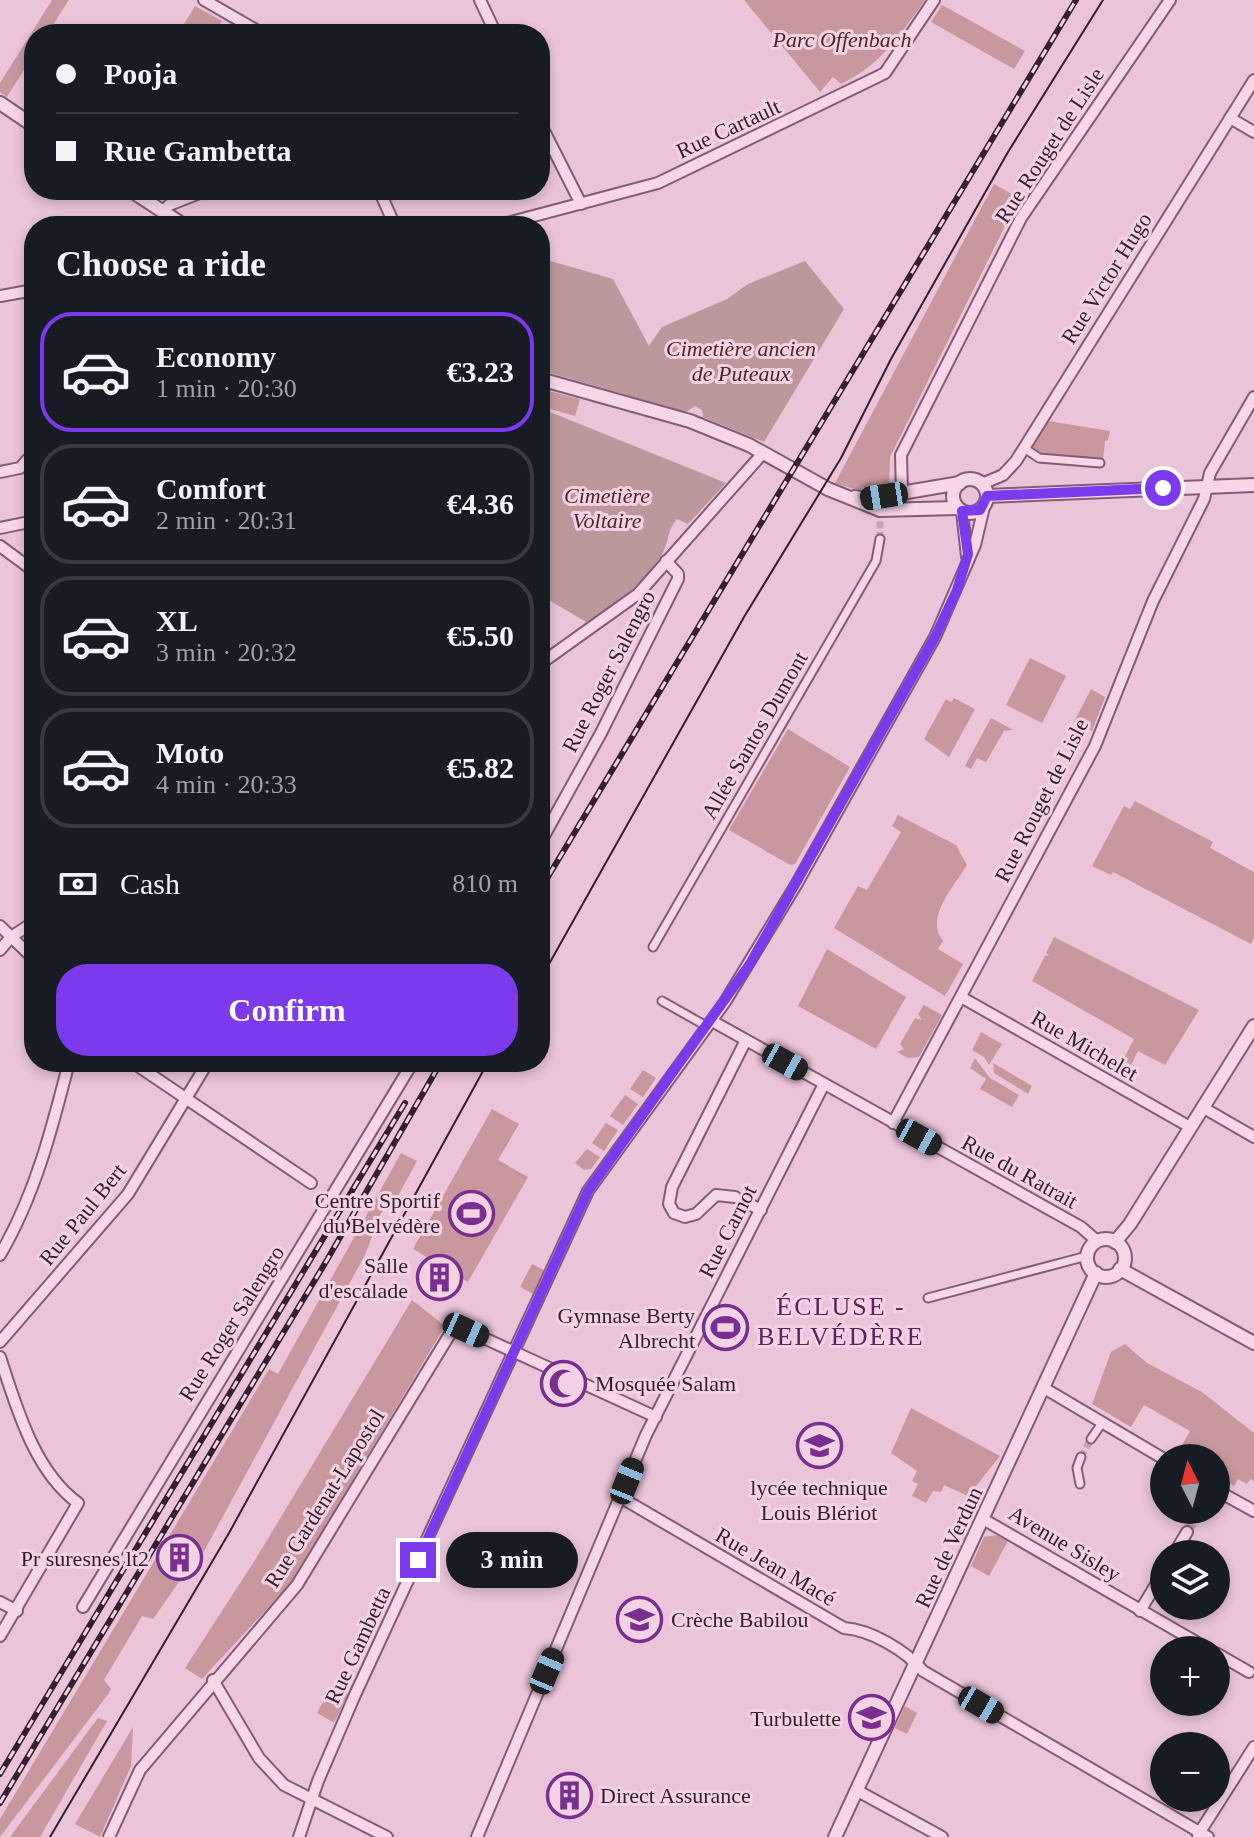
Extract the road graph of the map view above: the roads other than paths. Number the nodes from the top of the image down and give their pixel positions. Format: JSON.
{"nodes":[{"id":1,"x":204,"y":0,"type":"edge"},
{"id":2,"x":480,"y":0,"type":"edge"},
{"id":3,"x":934,"y":0,"type":"edge"},
{"id":4,"x":1170,"y":0,"type":"edge"},
{"id":5,"x":246,"y":24,"type":"edge"},
{"id":6,"x":491,"y":24,"type":"edge"},
{"id":7,"x":1254,"y":80,"type":"edge"},
{"id":8,"x":0,"y":103,"type":"edge"},
{"id":9,"x":1230,"y":118,"type":"junction"},
{"id":10,"x":24,"y":119,"type":"edge"},
{"id":11,"x":1254,"y":132,"type":"edge"},
{"id":12,"x":550,"y":142,"type":"edge"},
{"id":13,"x":145,"y":200,"type":"edge"},
{"id":14,"x":182,"y":200,"type":"edge"},
{"id":15,"x":583,"y":203,"type":"junction"},
{"id":16,"x":163,"y":212,"type":"junction"},
{"id":17,"x":169,"y":216,"type":"edge"},
{"id":18,"x":534,"y":216,"type":"edge"},
{"id":19,"x":24,"y":292,"type":"edge"},
{"id":20,"x":0,"y":296,"type":"edge"},
{"id":21,"x":550,"y":382,"type":"edge"},
{"id":22,"x":1254,"y":397,"type":"edge"},
{"id":23,"x":1024,"y":448,"type":"junction"},
{"id":24,"x":763,"y":453,"type":"junction"},
{"id":25,"x":24,"y":463,"type":"edge"},
{"id":26,"x":1100,"y":463,"type":"dead end"},
{"id":27,"x":0,"y":472,"type":"edge"},
{"id":28,"x":960,"y":483,"type":"junction"},
{"id":29,"x":1254,"y":485,"type":"edge"},
{"id":30,"x":1207,"y":486,"type":"junction"},
{"id":31,"x":902,"y":493,"type":"junction"},
{"id":32,"x":844,"y":495,"type":"junction"},
{"id":33,"x":984,"y":496,"type":"junction"},
{"id":34,"x":960,"y":510,"type":"junction"},
{"id":35,"x":24,"y":523,"type":"edge"},
{"id":36,"x":0,"y":528,"type":"edge"},
{"id":37,"x":880,"y":539,"type":"tunnel mouth"},
{"id":38,"x":0,"y":546,"type":"edge"},
{"id":39,"x":666,"y":561,"type":"junction"},
{"id":40,"x":24,"y":564,"type":"edge"},
{"id":41,"x":957,"y":590,"type":"junction"},
{"id":42,"x":550,"y":657,"type":"edge"},
{"id":43,"x":550,"y":825,"type":"edge"},
{"id":44,"x":0,"y":926,"type":"edge"},
{"id":45,"x":24,"y":929,"type":"edge"},
{"id":46,"x":11,"y":937,"type":"junction"},
{"id":47,"x":653,"y":947,"type":"dead end"},
{"id":48,"x":24,"y":949,"type":"edge"},
{"id":49,"x":0,"y":950,"type":"edge"},
{"id":50,"x":961,"y":997,"type":"junction"},
{"id":51,"x":662,"y":1001,"type":"dead end"},
{"id":52,"x":710,"y":1024,"type":"junction"},
{"id":53,"x":1254,"y":1026,"type":"edge"},
{"id":54,"x":746,"y":1040,"type":"junction"},
{"id":55,"x":66,"y":1072,"type":"edge"},
{"id":56,"x":146,"y":1072,"type":"edge"},
{"id":57,"x":202,"y":1072,"type":"edge"},
{"id":58,"x":407,"y":1072,"type":"edge"},
{"id":59,"x":824,"y":1084,"type":"junction"},
{"id":60,"x":185,"y":1100,"type":"junction"},
{"id":61,"x":1202,"y":1107,"type":"junction"},
{"id":62,"x":893,"y":1123,"type":"junction"},
{"id":63,"x":1190,"y":1127,"type":"junction"},
{"id":64,"x":1254,"y":1137,"type":"edge"},
{"id":65,"x":311,"y":1183,"type":"dead end"},
{"id":66,"x":735,"y":1197,"type":"dead end"},
{"id":67,"x":749,"y":1204,"type":"dead end"},
{"id":68,"x":761,"y":1210,"type":"junction"},
{"id":69,"x":1097,"y":1241,"type":"junction"},
{"id":70,"x":1115,"y":1242,"type":"junction"},
{"id":71,"x":0,"y":1255,"type":"edge"},
{"id":72,"x":1087,"y":1256,"type":"junction"},
{"id":73,"x":1120,"y":1269,"type":"junction"},
{"id":74,"x":1096,"y":1273,"type":"junction"},
{"id":75,"x":928,"y":1298,"type":"dead end"},
{"id":76,"x":0,"y":1342,"type":"edge"},
{"id":77,"x":1254,"y":1343,"type":"edge"},
{"id":78,"x":516,"y":1351,"type":"junction"},
{"id":79,"x":0,"y":1357,"type":"edge"},
{"id":80,"x":1044,"y":1388,"type":"junction"},
{"id":81,"x":656,"y":1417,"type":"junction"},
{"id":82,"x":1102,"y":1423,"type":"junction"},
{"id":83,"x":1091,"y":1439,"type":"tunnel mouth"},
{"id":84,"x":1150,"y":1451,"type":"edge"},
{"id":85,"x":1081,"y":1457,"type":"tunnel mouth"},
{"id":86,"x":1080,"y":1484,"type":"dead end"},
{"id":87,"x":620,"y":1497,"type":"junction"},
{"id":88,"x":1230,"y":1498,"type":"edge"},
{"id":89,"x":1254,"y":1511,"type":"edge"},
{"id":90,"x":983,"y":1519,"type":"junction"},
{"id":91,"x":1187,"y":1532,"type":"tunnel mouth"},
{"id":92,"x":1182,"y":1540,"type":"edge"},
{"id":93,"x":1150,"y":1594,"type":"edge"},
{"id":94,"x":0,"y":1602,"type":"edge"},
{"id":95,"x":83,"y":1607,"type":"dead end"},
{"id":96,"x":17,"y":1611,"type":"junction"},
{"id":97,"x":1140,"y":1611,"type":"junction"},
{"id":98,"x":0,"y":1636,"type":"edge"},
{"id":99,"x":1185,"y":1636,"type":"edge"},
{"id":100,"x":1230,"y":1661,"type":"edge"},
{"id":101,"x":916,"y":1662,"type":"junction"},
{"id":102,"x":1249,"y":1672,"type":"dead end"},
{"id":103,"x":213,"y":1680,"type":"junction"},
{"id":104,"x":1254,"y":1747,"type":"edge"},
{"id":105,"x":856,"y":1790,"type":"junction"},
{"id":106,"x":313,"y":1801,"type":"junction"},
{"id":107,"x":1202,"y":1835,"type":"edge"},
{"id":108,"x":109,"y":1837,"type":"edge"},
{"id":109,"x":299,"y":1837,"type":"edge"},
{"id":110,"x":387,"y":1837,"type":"edge"},
{"id":111,"x":477,"y":1837,"type":"edge"},
{"id":112,"x":835,"y":1837,"type":"edge"},
{"id":113,"x":942,"y":1837,"type":"edge"}],
"edges":[{"from":1,"to":5,"type":"street"},
{"from":2,"to":6,"type":"street"},
{"from":3,"to":15,"type":"street","name":"Rue Cartault"},
{"from":4,"to":31,"type":"street","name":"Rue Rouget de Lisle"},
{"from":7,"to":9,"type":"street","name":"Rue Victor Hugo"},
{"from":8,"to":10,"type":"street"},
{"from":9,"to":11,"type":"street"},
{"from":9,"to":23,"type":"street","name":"Rue Victor Hugo"},
{"from":12,"to":15,"type":"street"},
{"from":13,"to":16,"type":"street"},
{"from":14,"to":16,"type":"street"},
{"from":15,"to":18,"type":"street","name":"Rue Cartault"},
{"from":16,"to":17,"type":"street"},
{"from":19,"to":20,"type":"street"},
{"from":21,"to":24,"type":"street"},
{"from":22,"to":30,"type":"street"},
{"from":23,"to":26,"type":"street"},
{"from":23,"to":33,"type":"street","name":"Rue Victor Hugo"},
{"from":24,"to":32,"type":"street"},
{"from":24,"to":39,"type":"street"},
{"from":25,"to":27,"type":"street"},
{"from":28,"to":31,"type":"street"},
{"from":28,"to":33,"type":"street"},
{"from":28,"to":34,"type":"street"},
{"from":29,"to":30,"type":"street"},
{"from":30,"to":33,"type":"street"},
{"from":30,"to":50,"type":"street","name":"Rue Rouget de Lisle"},
{"from":31,"to":32,"type":"street"},
{"from":32,"to":34,"type":"street"},
{"from":33,"to":34,"type":"street"},
{"from":33,"to":41,"type":"street","name":"Rue Gambetta"},
{"from":34,"to":41,"type":"street","name":"Rue Gambetta"},
{"from":35,"to":36,"type":"street"},
{"from":37,"to":47,"type":"street","name":"Allée Santos Dumont"},
{"from":38,"to":40,"type":"street"},
{"from":39,"to":42,"type":"street"},
{"from":39,"to":43,"type":"street","name":"Rue Roger Salengro"},
{"from":41,"to":52,"type":"street","name":"Rue Gambetta"},
{"from":44,"to":46,"type":"street"},
{"from":45,"to":46,"type":"street"},
{"from":46,"to":48,"type":"street"},
{"from":46,"to":49,"type":"street"},
{"from":50,"to":62,"type":"street","name":"Rue Rouget de Lisle"},
{"from":50,"to":63,"type":"street","name":"Rue Michelet"},
{"from":51,"to":52,"type":"street"},
{"from":52,"to":54,"type":"street","name":"Rue du Ratrait"},
{"from":52,"to":78,"type":"street","name":"Rue Gambetta"},
{"from":53,"to":61,"type":"street"},
{"from":54,"to":59,"type":"street","name":"Rue du Ratrait"},
{"from":54,"to":66,"type":"street"},
{"from":55,"to":71,"type":"street"},
{"from":56,"to":60,"type":"street"},
{"from":57,"to":60,"type":"street","name":"Rue Paul Bert"},
{"from":58,"to":95,"type":"street","name":"Rue Roger Salengro"},
{"from":59,"to":62,"type":"street","name":"Rue du Ratrait"},
{"from":59,"to":68,"type":"street","name":"Rue Carnot"},
{"from":60,"to":65,"type":"street"},
{"from":60,"to":76,"type":"street","name":"Rue Paul Bert"},
{"from":61,"to":63,"type":"street"},
{"from":61,"to":64,"type":"street"},
{"from":62,"to":69,"type":"street","name":"Rue du Ratrait"},
{"from":63,"to":70,"type":"street"},
{"from":67,"to":68,"type":"street"},
{"from":68,"to":81,"type":"street","name":"Rue Carnot"},
{"from":69,"to":70,"type":"street"},
{"from":69,"to":72,"type":"street"},
{"from":70,"to":73,"type":"street"},
{"from":72,"to":74,"type":"street"},
{"from":72,"to":75,"type":"street"},
{"from":73,"to":74,"type":"street"},
{"from":73,"to":77,"type":"street"},
{"from":74,"to":80,"type":"street","name":"Rue de Verdun"},
{"from":78,"to":81,"type":"street"},
{"from":78,"to":103,"type":"street","name":"Rue Gardenat-Lapostol"},
{"from":78,"to":106,"type":"street","name":"Rue Gambetta"},
{"from":79,"to":96,"type":"street"},
{"from":80,"to":82,"type":"street"},
{"from":80,"to":90,"type":"street","name":"Rue de Verdun"},
{"from":81,"to":87,"type":"street","name":"Rue Carnot"},
{"from":82,"to":83,"type":"street"},
{"from":82,"to":84,"type":"street"},
{"from":85,"to":86,"type":"street"},
{"from":87,"to":101,"type":"street","name":"Rue Jean Macé"},
{"from":87,"to":111,"type":"street","name":"Rue Carnot"},
{"from":88,"to":89,"type":"street"},
{"from":90,"to":97,"type":"street","name":"Avenue Sisley"},
{"from":90,"to":101,"type":"street","name":"Rue de Verdun"},
{"from":91,"to":92,"type":"street"},
{"from":93,"to":97,"type":"street"},
{"from":94,"to":96,"type":"street"},
{"from":96,"to":98,"type":"street"},
{"from":97,"to":99,"type":"street","name":"Avenue Sisley"},
{"from":100,"to":102,"type":"street"},
{"from":101,"to":105,"type":"street","name":"Rue de Verdun"},
{"from":101,"to":107,"type":"street","name":"Rue Jean Macé"},
{"from":103,"to":106,"type":"street"},
{"from":103,"to":108,"type":"street","name":"Rue Gardenat-Lapostol"},
{"from":104,"to":107,"type":"street"},
{"from":105,"to":112,"type":"street","name":"Rue de Verdun"},
{"from":105,"to":113,"type":"street"},
{"from":106,"to":109,"type":"street","name":"Rue Gambetta"},
{"from":106,"to":110,"type":"street"}]}
